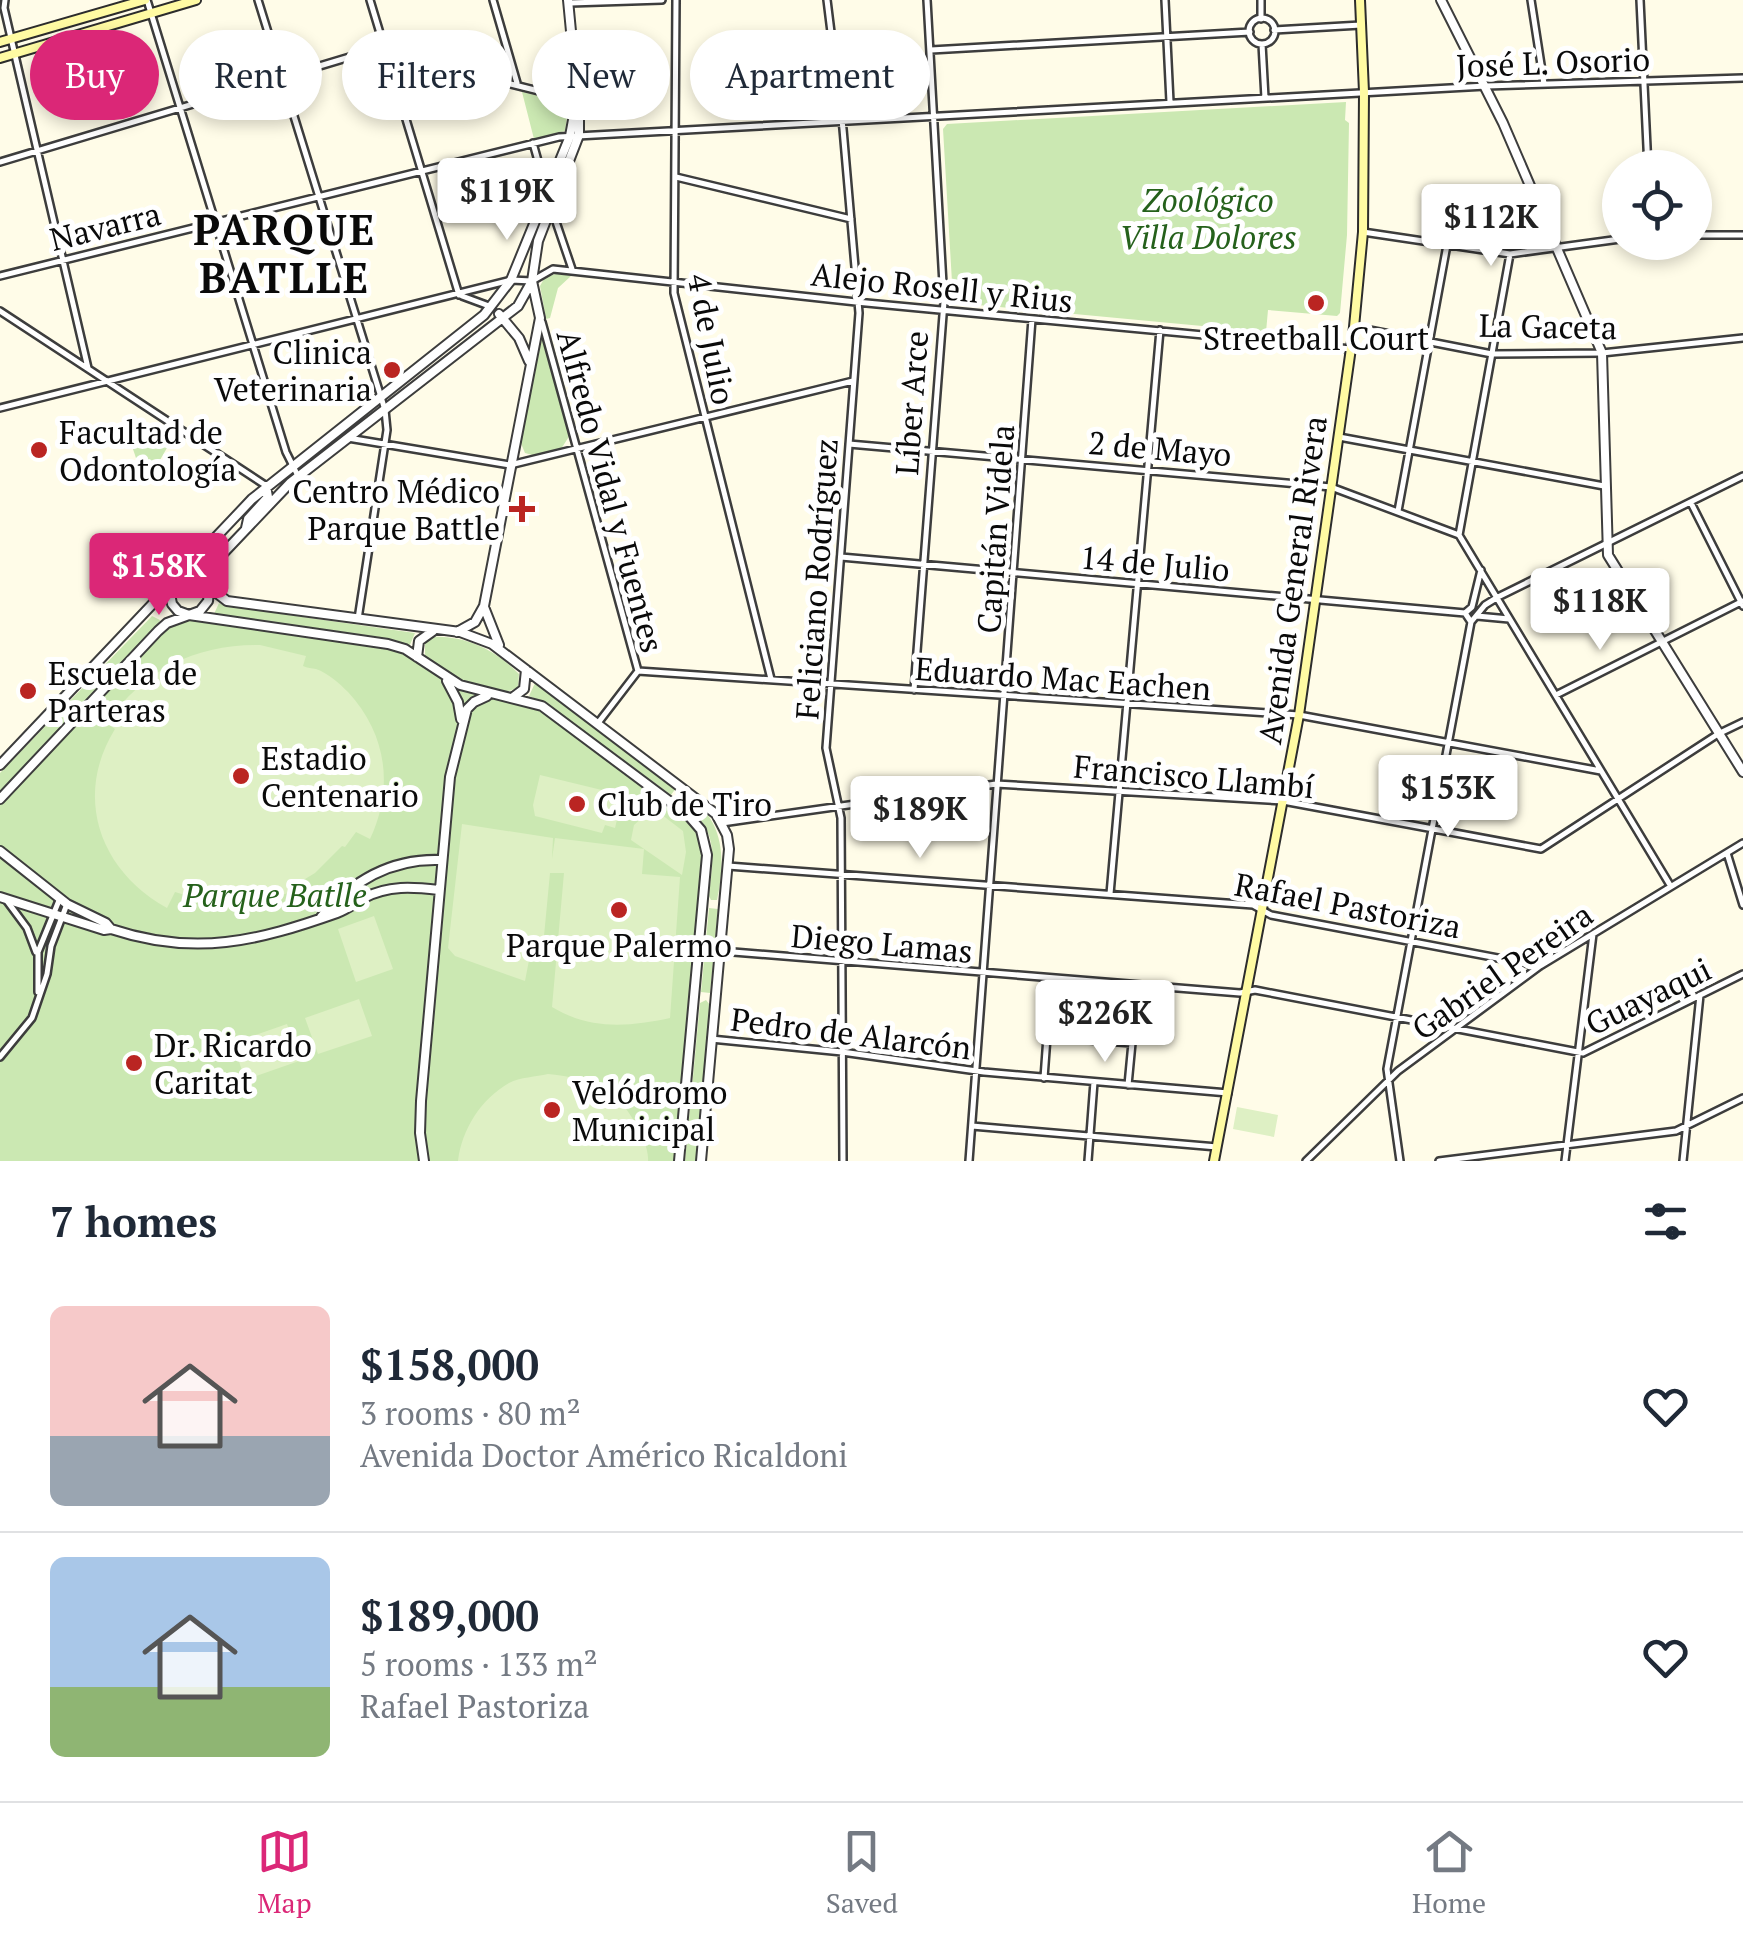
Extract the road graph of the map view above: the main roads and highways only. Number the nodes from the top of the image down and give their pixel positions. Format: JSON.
{"nodes":[{"id":1,"x":146,"y":0,"type":"edge"},
{"id":2,"x":196,"y":0,"type":"edge"},
{"id":3,"x":1360,"y":0,"type":"edge"},
{"id":4,"x":0,"y":42,"type":"edge"},
{"id":5,"x":0,"y":58,"type":"edge"},
{"id":6,"x":1214,"y":1161,"type":"edge"}],
"edges":[{"from":1,"to":4,"type":"main road"},
{"from":2,"to":5,"type":"main road"},
{"from":3,"to":6,"type":"main road","name":"Avenida General Rivera"}]}
